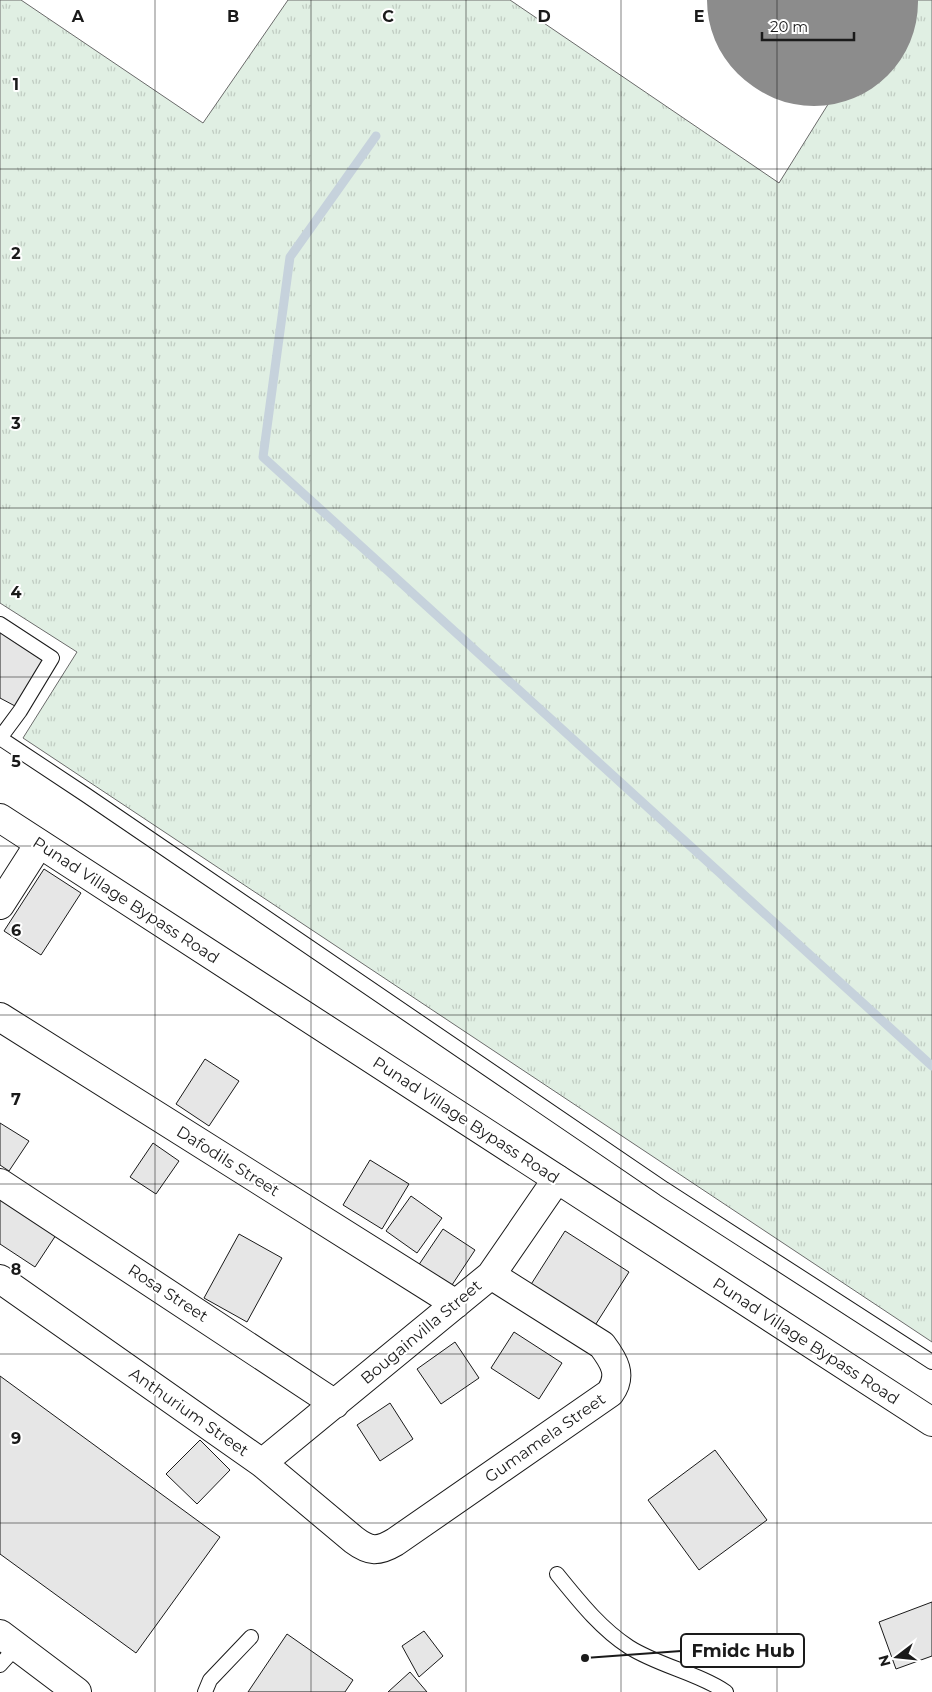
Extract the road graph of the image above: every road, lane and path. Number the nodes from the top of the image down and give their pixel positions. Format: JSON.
{"nodes":[{"id":1,"x":0,"y":624,"type":"edge"},
{"id":2,"x":0,"y":738,"type":"edge"},
{"id":3,"x":0,"y":818,"type":"edge"},
{"id":4,"x":39,"y":844,"type":"junction"},
{"id":5,"x":0,"y":905,"type":"edge"},
{"id":6,"x":0,"y":1017,"type":"edge"},
{"id":7,"x":557,"y":1179,"type":"junction"},
{"id":8,"x":0,"y":1182,"type":"edge"},
{"id":9,"x":491,"y":1275,"type":"junction"},
{"id":10,"x":0,"y":1279,"type":"edge"},
{"id":11,"x":456,"y":1304,"type":"junction"},
{"id":12,"x":932,"y":1362,"type":"edge"},
{"id":13,"x":335,"y":1404,"type":"junction"},
{"id":14,"x":932,"y":1422,"type":"edge"},
{"id":15,"x":262,"y":1464,"type":"junction"},
{"id":16,"x":374,"y":1550,"type":"joint"},
{"id":17,"x":557,"y":1574,"type":"dead end"},
{"id":18,"x":250,"y":1637,"type":"dead end"},
{"id":19,"x":6,"y":1648,"type":"edge"},
{"id":20,"x":77,"y":1692,"type":"edge"},
{"id":21,"x":204,"y":1692,"type":"edge"},
{"id":22,"x":726,"y":1692,"type":"edge"}],
"edges":[{"from":1,"to":2,"type":"lane"},
{"from":2,"to":12,"type":"lane"},
{"from":3,"to":4,"type":"street","name":"Punad Village Bypass Road"},
{"from":4,"to":5,"type":"street"},
{"from":4,"to":7,"type":"street","name":"Punad Village Bypass Road"},
{"from":6,"to":11,"type":"street","name":"Dafodils Street"},
{"from":7,"to":9,"type":"street","name":"Bougainvilla Street"},
{"from":7,"to":14,"type":"street","name":"Punad Village Bypass Road"},
{"from":8,"to":13,"type":"street","name":"Rosa Street"},
{"from":9,"to":11,"type":"street","name":"Bougainvilla Street"},
{"from":9,"to":16,"type":"street","name":"Gumamela Street"},
{"from":10,"to":15,"type":"street","name":"Anthurium Street"},
{"from":11,"to":13,"type":"street","name":"Bougainvilla Street"},
{"from":13,"to":15,"type":"street","name":"Bougainvilla Street"},
{"from":15,"to":16,"type":"street","name":"Anthurium Street"},
{"from":17,"to":22,"type":"lane"},
{"from":18,"to":21,"type":"lane"},
{"from":19,"to":20,"type":"street"}]}
